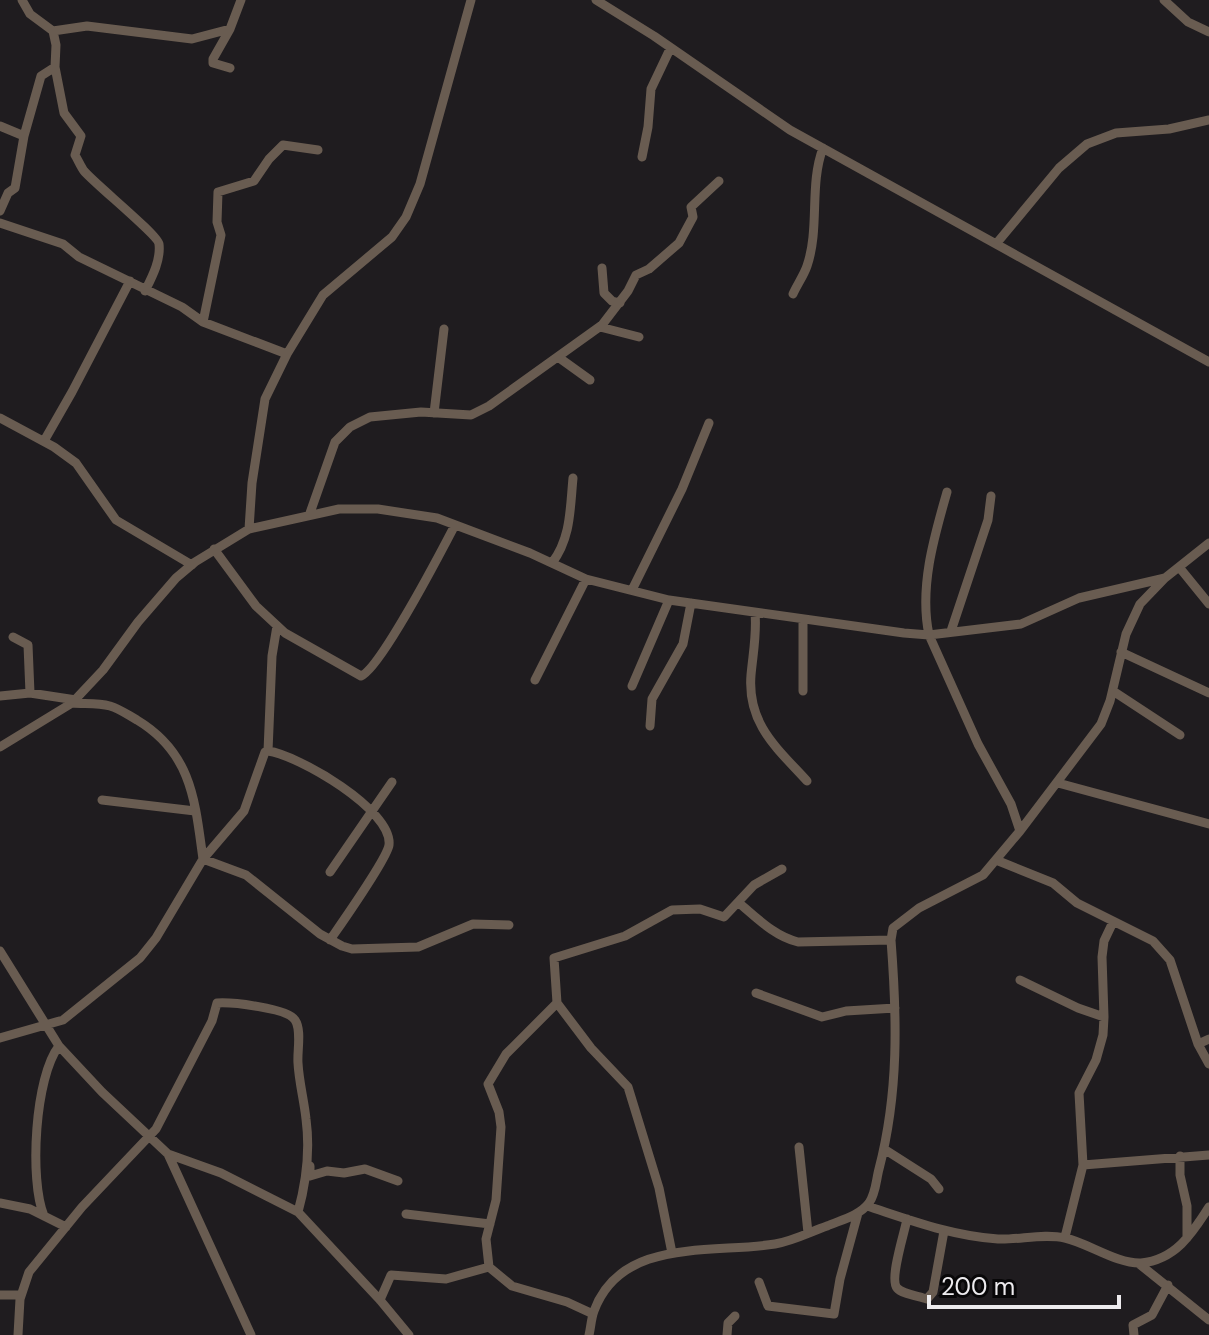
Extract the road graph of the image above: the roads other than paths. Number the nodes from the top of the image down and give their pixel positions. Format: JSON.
{"nodes":[{"id":1,"x":22,"y":0,"type":"edge"},
{"id":2,"x":241,"y":0,"type":"edge"},
{"id":3,"x":471,"y":0,"type":"edge"},
{"id":4,"x":596,"y":0,"type":"edge"},
{"id":5,"x":1164,"y":0,"type":"edge"},
{"id":6,"x":230,"y":29,"type":"junction"},
{"id":7,"x":53,"y":31,"type":"junction"},
{"id":8,"x":1209,"y":32,"type":"edge"},
{"id":9,"x":670,"y":49,"type":"junction"},
{"id":10,"x":55,"y":67,"type":"junction"},
{"id":11,"x":230,"y":68,"type":"dead end"},
{"id":12,"x":1209,"y":120,"type":"edge"},
{"id":13,"x":0,"y":126,"type":"edge"},
{"id":14,"x":24,"y":136,"type":"junction"},
{"id":15,"x":823,"y":148,"type":"junction"},
{"id":16,"x":318,"y":150,"type":"dead end"},
{"id":17,"x":642,"y":157,"type":"dead end"},
{"id":18,"x":719,"y":181,"type":"dead end"},
{"id":19,"x":0,"y":211,"type":"edge"},
{"id":20,"x":0,"y":223,"type":"edge"},
{"id":21,"x":996,"y":244,"type":"junction"},
{"id":22,"x":602,"y":268,"type":"dead end"},
{"id":23,"x":130,"y":281,"type":"junction"},
{"id":24,"x":145,"y":291,"type":"junction"},
{"id":25,"x":793,"y":294,"type":"dead end"},
{"id":26,"x":620,"y":303,"type":"junction"},
{"id":27,"x":203,"y":322,"type":"junction"},
{"id":28,"x":600,"y":327,"type":"junction"},
{"id":29,"x":444,"y":329,"type":"dead end"},
{"id":30,"x":639,"y":337,"type":"dead end"},
{"id":31,"x":287,"y":354,"type":"junction"},
{"id":32,"x":558,"y":357,"type":"junction"},
{"id":33,"x":1209,"y":362,"type":"edge"},
{"id":34,"x":590,"y":380,"type":"dead end"},
{"id":35,"x":434,"y":413,"type":"junction"},
{"id":36,"x":0,"y":418,"type":"edge"},
{"id":37,"x":709,"y":423,"type":"dead end"},
{"id":38,"x":44,"y":441,"type":"junction"},
{"id":39,"x":573,"y":478,"type":"dead end"},
{"id":40,"x":947,"y":492,"type":"dead end"},
{"id":41,"x":991,"y":496,"type":"dead end"},
{"id":42,"x":310,"y":513,"type":"junction"},
{"id":43,"x":455,"y":525,"type":"junction"},
{"id":44,"x":249,"y":529,"type":"junction"},
{"id":45,"x":1209,"y":543,"type":"edge"},
{"id":46,"x":214,"y":549,"type":"junction"},
{"id":47,"x":552,"y":563,"type":"junction"},
{"id":48,"x":192,"y":565,"type":"junction"},
{"id":49,"x":1179,"y":567,"type":"junction"},
{"id":50,"x":1165,"y":578,"type":"junction"},
{"id":51,"x":586,"y":579,"type":"junction"},
{"id":52,"x":632,"y":590,"type":"junction"},
{"id":53,"x":669,"y":600,"type":"junction"},
{"id":54,"x":691,"y":603,"type":"junction"},
{"id":55,"x":1209,"y":604,"type":"edge"},
{"id":56,"x":755,"y":613,"type":"junction"},
{"id":57,"x":803,"y":619,"type":"junction"},
{"id":58,"x":277,"y":626,"type":"junction"},
{"id":59,"x":951,"y":631,"type":"junction"},
{"id":60,"x":929,"y":635,"type":"junction"},
{"id":61,"x":13,"y":637,"type":"dead end"},
{"id":62,"x":1121,"y":652,"type":"junction"},
{"id":63,"x":535,"y":680,"type":"dead end"},
{"id":64,"x":632,"y":686,"type":"dead end"},
{"id":65,"x":803,"y":691,"type":"dead end"},
{"id":66,"x":1113,"y":691,"type":"junction"},
{"id":67,"x":30,"y":693,"type":"junction"},
{"id":68,"x":1209,"y":693,"type":"edge"},
{"id":69,"x":0,"y":696,"type":"edge"},
{"id":70,"x":74,"y":702,"type":"junction"},
{"id":71,"x":650,"y":726,"type":"dead end"},
{"id":72,"x":1180,"y":735,"type":"dead end"},
{"id":73,"x":0,"y":747,"type":"edge"},
{"id":74,"x":268,"y":751,"type":"junction"},
{"id":75,"x":807,"y":781,"type":"dead end"},
{"id":76,"x":392,"y":782,"type":"dead end"},
{"id":77,"x":1058,"y":783,"type":"junction"},
{"id":78,"x":102,"y":800,"type":"dead end"},
{"id":79,"x":195,"y":811,"type":"junction"},
{"id":80,"x":371,"y":811,"type":"junction"},
{"id":81,"x":1209,"y":824,"type":"edge"},
{"id":82,"x":1020,"y":831,"type":"junction"},
{"id":83,"x":203,"y":859,"type":"junction"},
{"id":84,"x":996,"y":860,"type":"junction"},
{"id":85,"x":782,"y":869,"type":"dead end"},
{"id":86,"x":330,"y":872,"type":"dead end"},
{"id":87,"x":739,"y":903,"type":"junction"},
{"id":88,"x":1113,"y":922,"type":"junction"},
{"id":89,"x":509,"y":925,"type":"dead end"},
{"id":90,"x":330,"y":940,"type":"junction"},
{"id":91,"x":891,"y":940,"type":"junction"},
{"id":92,"x":0,"y":951,"type":"edge"},
{"id":93,"x":1020,"y":980,"type":"dead end"},
{"id":94,"x":756,"y":993,"type":"dead end"},
{"id":95,"x":557,"y":1003,"type":"junction"},
{"id":96,"x":895,"y":1008,"type":"junction"},
{"id":97,"x":1104,"y":1017,"type":"junction"},
{"id":98,"x":46,"y":1026,"type":"junction"},
{"id":99,"x":0,"y":1038,"type":"edge"},
{"id":100,"x":1209,"y":1039,"type":"edge"},
{"id":101,"x":1198,"y":1044,"type":"junction"},
{"id":102,"x":59,"y":1046,"type":"junction"},
{"id":103,"x":1209,"y":1064,"type":"edge"},
{"id":104,"x":150,"y":1137,"type":"junction"},
{"id":105,"x":799,"y":1147,"type":"dead end"},
{"id":106,"x":884,"y":1149,"type":"junction"},
{"id":107,"x":168,"y":1154,"type":"junction"},
{"id":108,"x":1209,"y":1155,"type":"edge"},
{"id":109,"x":1180,"y":1156,"type":"junction"},
{"id":110,"x":306,"y":1160,"type":"junction"},
{"id":111,"x":1083,"y":1165,"type":"junction"},
{"id":112,"x":398,"y":1181,"type":"dead end"},
{"id":113,"x":939,"y":1189,"type":"dead end"},
{"id":114,"x":0,"y":1203,"type":"edge"},
{"id":115,"x":867,"y":1206,"type":"junction"},
{"id":116,"x":1209,"y":1207,"type":"edge"},
{"id":117,"x":298,"y":1212,"type":"junction"},
{"id":118,"x":858,"y":1213,"type":"junction"},
{"id":119,"x":406,"y":1214,"type":"dead end"},
{"id":120,"x":44,"y":1216,"type":"junction"},
{"id":121,"x":907,"y":1219,"type":"junction"},
{"id":122,"x":490,"y":1224,"type":"junction"},
{"id":123,"x":66,"y":1227,"type":"junction"},
{"id":124,"x":944,"y":1231,"type":"junction"},
{"id":125,"x":808,"y":1233,"type":"junction"},
{"id":126,"x":1065,"y":1237,"type":"junction"},
{"id":127,"x":1187,"y":1238,"type":"junction"},
{"id":128,"x":672,"y":1253,"type":"junction"},
{"id":129,"x":1138,"y":1263,"type":"junction"},
{"id":130,"x":489,"y":1267,"type":"junction"},
{"id":131,"x":759,"y":1282,"type":"dead end"},
{"id":132,"x":1168,"y":1285,"type":"junction"},
{"id":133,"x":0,"y":1295,"type":"edge"},
{"id":134,"x":21,"y":1295,"type":"junction"},
{"id":135,"x":380,"y":1300,"type":"junction"},
{"id":136,"x":593,"y":1314,"type":"junction"},
{"id":137,"x":735,"y":1316,"type":"dead end"},
{"id":138,"x":1209,"y":1320,"type":"edge"},
{"id":139,"x":18,"y":1335,"type":"edge"},
{"id":140,"x":251,"y":1335,"type":"edge"},
{"id":141,"x":409,"y":1335,"type":"edge"},
{"id":142,"x":589,"y":1335,"type":"edge"},
{"id":143,"x":727,"y":1335,"type":"edge"},
{"id":144,"x":1134,"y":1335,"type":"edge"}],
"edges":[{"from":1,"to":7,"type":"street"},
{"from":2,"to":6,"type":"street"},
{"from":3,"to":31,"type":"street"},
{"from":4,"to":9,"type":"street"},
{"from":5,"to":8,"type":"street"},
{"from":6,"to":7,"type":"street"},
{"from":6,"to":11,"type":"street"},
{"from":7,"to":10,"type":"street"},
{"from":9,"to":15,"type":"street"},
{"from":9,"to":17,"type":"street"},
{"from":10,"to":14,"type":"street"},
{"from":10,"to":24,"type":"street"},
{"from":12,"to":21,"type":"street"},
{"from":13,"to":14,"type":"street"},
{"from":14,"to":19,"type":"street"},
{"from":15,"to":21,"type":"street"},
{"from":15,"to":25,"type":"street"},
{"from":16,"to":27,"type":"street"},
{"from":18,"to":26,"type":"street"},
{"from":20,"to":23,"type":"street"},
{"from":21,"to":33,"type":"street"},
{"from":22,"to":26,"type":"street"},
{"from":23,"to":24,"type":"street"},
{"from":23,"to":38,"type":"street"},
{"from":24,"to":27,"type":"street"},
{"from":26,"to":28,"type":"street"},
{"from":27,"to":31,"type":"street"},
{"from":28,"to":30,"type":"street"},
{"from":28,"to":32,"type":"street"},
{"from":29,"to":35,"type":"street"},
{"from":31,"to":44,"type":"street"},
{"from":32,"to":34,"type":"street"},
{"from":32,"to":35,"type":"street"},
{"from":35,"to":42,"type":"street"},
{"from":36,"to":38,"type":"street"},
{"from":37,"to":52,"type":"street"},
{"from":38,"to":48,"type":"street"},
{"from":39,"to":47,"type":"street"},
{"from":40,"to":60,"type":"street"},
{"from":41,"to":59,"type":"street"},
{"from":42,"to":43,"type":"street"},
{"from":42,"to":44,"type":"street"},
{"from":43,"to":47,"type":"street"},
{"from":43,"to":58,"type":"street"},
{"from":44,"to":46,"type":"street"},
{"from":45,"to":49,"type":"street"},
{"from":46,"to":48,"type":"street"},
{"from":46,"to":58,"type":"street"},
{"from":47,"to":51,"type":"street"},
{"from":48,"to":70,"type":"street"},
{"from":49,"to":50,"type":"street"},
{"from":49,"to":55,"type":"street"},
{"from":50,"to":59,"type":"street"},
{"from":50,"to":62,"type":"street"},
{"from":51,"to":52,"type":"street"},
{"from":51,"to":63,"type":"street"},
{"from":52,"to":53,"type":"street"},
{"from":53,"to":54,"type":"street"},
{"from":53,"to":64,"type":"street"},
{"from":54,"to":56,"type":"street"},
{"from":54,"to":71,"type":"street"},
{"from":56,"to":57,"type":"street"},
{"from":56,"to":75,"type":"street"},
{"from":57,"to":60,"type":"street"},
{"from":57,"to":65,"type":"street"},
{"from":58,"to":74,"type":"street"},
{"from":59,"to":60,"type":"street"},
{"from":60,"to":82,"type":"street"},
{"from":61,"to":67,"type":"street"},
{"from":62,"to":66,"type":"street"},
{"from":62,"to":68,"type":"street"},
{"from":66,"to":72,"type":"street"},
{"from":66,"to":77,"type":"street"},
{"from":67,"to":69,"type":"street"},
{"from":67,"to":70,"type":"street"},
{"from":70,"to":73,"type":"street"},
{"from":70,"to":79,"type":"street"},
{"from":74,"to":80,"type":"street"},
{"from":74,"to":83,"type":"street"},
{"from":76,"to":80,"type":"street"},
{"from":77,"to":81,"type":"street"},
{"from":77,"to":82,"type":"street"},
{"from":78,"to":79,"type":"street"},
{"from":79,"to":83,"type":"street"},
{"from":80,"to":86,"type":"street"},
{"from":80,"to":90,"type":"street"},
{"from":82,"to":84,"type":"street"},
{"from":83,"to":90,"type":"street"},
{"from":83,"to":98,"type":"street"},
{"from":84,"to":88,"type":"street"},
{"from":84,"to":91,"type":"street"},
{"from":85,"to":87,"type":"street"},
{"from":87,"to":91,"type":"street"},
{"from":87,"to":95,"type":"street"},
{"from":88,"to":97,"type":"street"},
{"from":88,"to":101,"type":"street"},
{"from":89,"to":90,"type":"street"},
{"from":91,"to":96,"type":"street"},
{"from":92,"to":98,"type":"street"},
{"from":93,"to":97,"type":"street"},
{"from":94,"to":96,"type":"street"},
{"from":95,"to":122,"type":"street"},
{"from":95,"to":128,"type":"street"},
{"from":96,"to":106,"type":"street"},
{"from":97,"to":111,"type":"street"},
{"from":98,"to":99,"type":"street"},
{"from":98,"to":102,"type":"street"},
{"from":100,"to":101,"type":"street"},
{"from":101,"to":103,"type":"street"},
{"from":102,"to":104,"type":"street"},
{"from":102,"to":120,"type":"street"},
{"from":104,"to":107,"type":"street"},
{"from":104,"to":110,"type":"street"},
{"from":104,"to":123,"type":"street"},
{"from":105,"to":125,"type":"street"},
{"from":106,"to":113,"type":"street"},
{"from":106,"to":115,"type":"street"},
{"from":107,"to":117,"type":"street"},
{"from":107,"to":140,"type":"street"},
{"from":108,"to":109,"type":"street"},
{"from":109,"to":111,"type":"street"},
{"from":109,"to":127,"type":"street"},
{"from":110,"to":112,"type":"street"},
{"from":110,"to":117,"type":"street"},
{"from":111,"to":126,"type":"street"},
{"from":114,"to":120,"type":"street"},
{"from":115,"to":118,"type":"street"},
{"from":115,"to":121,"type":"street"},
{"from":116,"to":127,"type":"street"},
{"from":117,"to":135,"type":"street"},
{"from":118,"to":125,"type":"street"},
{"from":118,"to":131,"type":"street"},
{"from":119,"to":122,"type":"street"},
{"from":120,"to":123,"type":"street"},
{"from":121,"to":124,"type":"street"},
{"from":121,"to":124,"type":"street"},
{"from":122,"to":130,"type":"street"},
{"from":123,"to":134,"type":"street"},
{"from":124,"to":126,"type":"street"},
{"from":125,"to":128,"type":"street"},
{"from":126,"to":129,"type":"street"},
{"from":127,"to":129,"type":"street"},
{"from":128,"to":136,"type":"street"},
{"from":129,"to":132,"type":"street"},
{"from":130,"to":135,"type":"street"},
{"from":130,"to":136,"type":"street"},
{"from":132,"to":138,"type":"street"},
{"from":132,"to":144,"type":"street"},
{"from":133,"to":134,"type":"street"},
{"from":134,"to":139,"type":"street"},
{"from":135,"to":141,"type":"street"},
{"from":136,"to":142,"type":"street"},
{"from":137,"to":143,"type":"street"}]}
